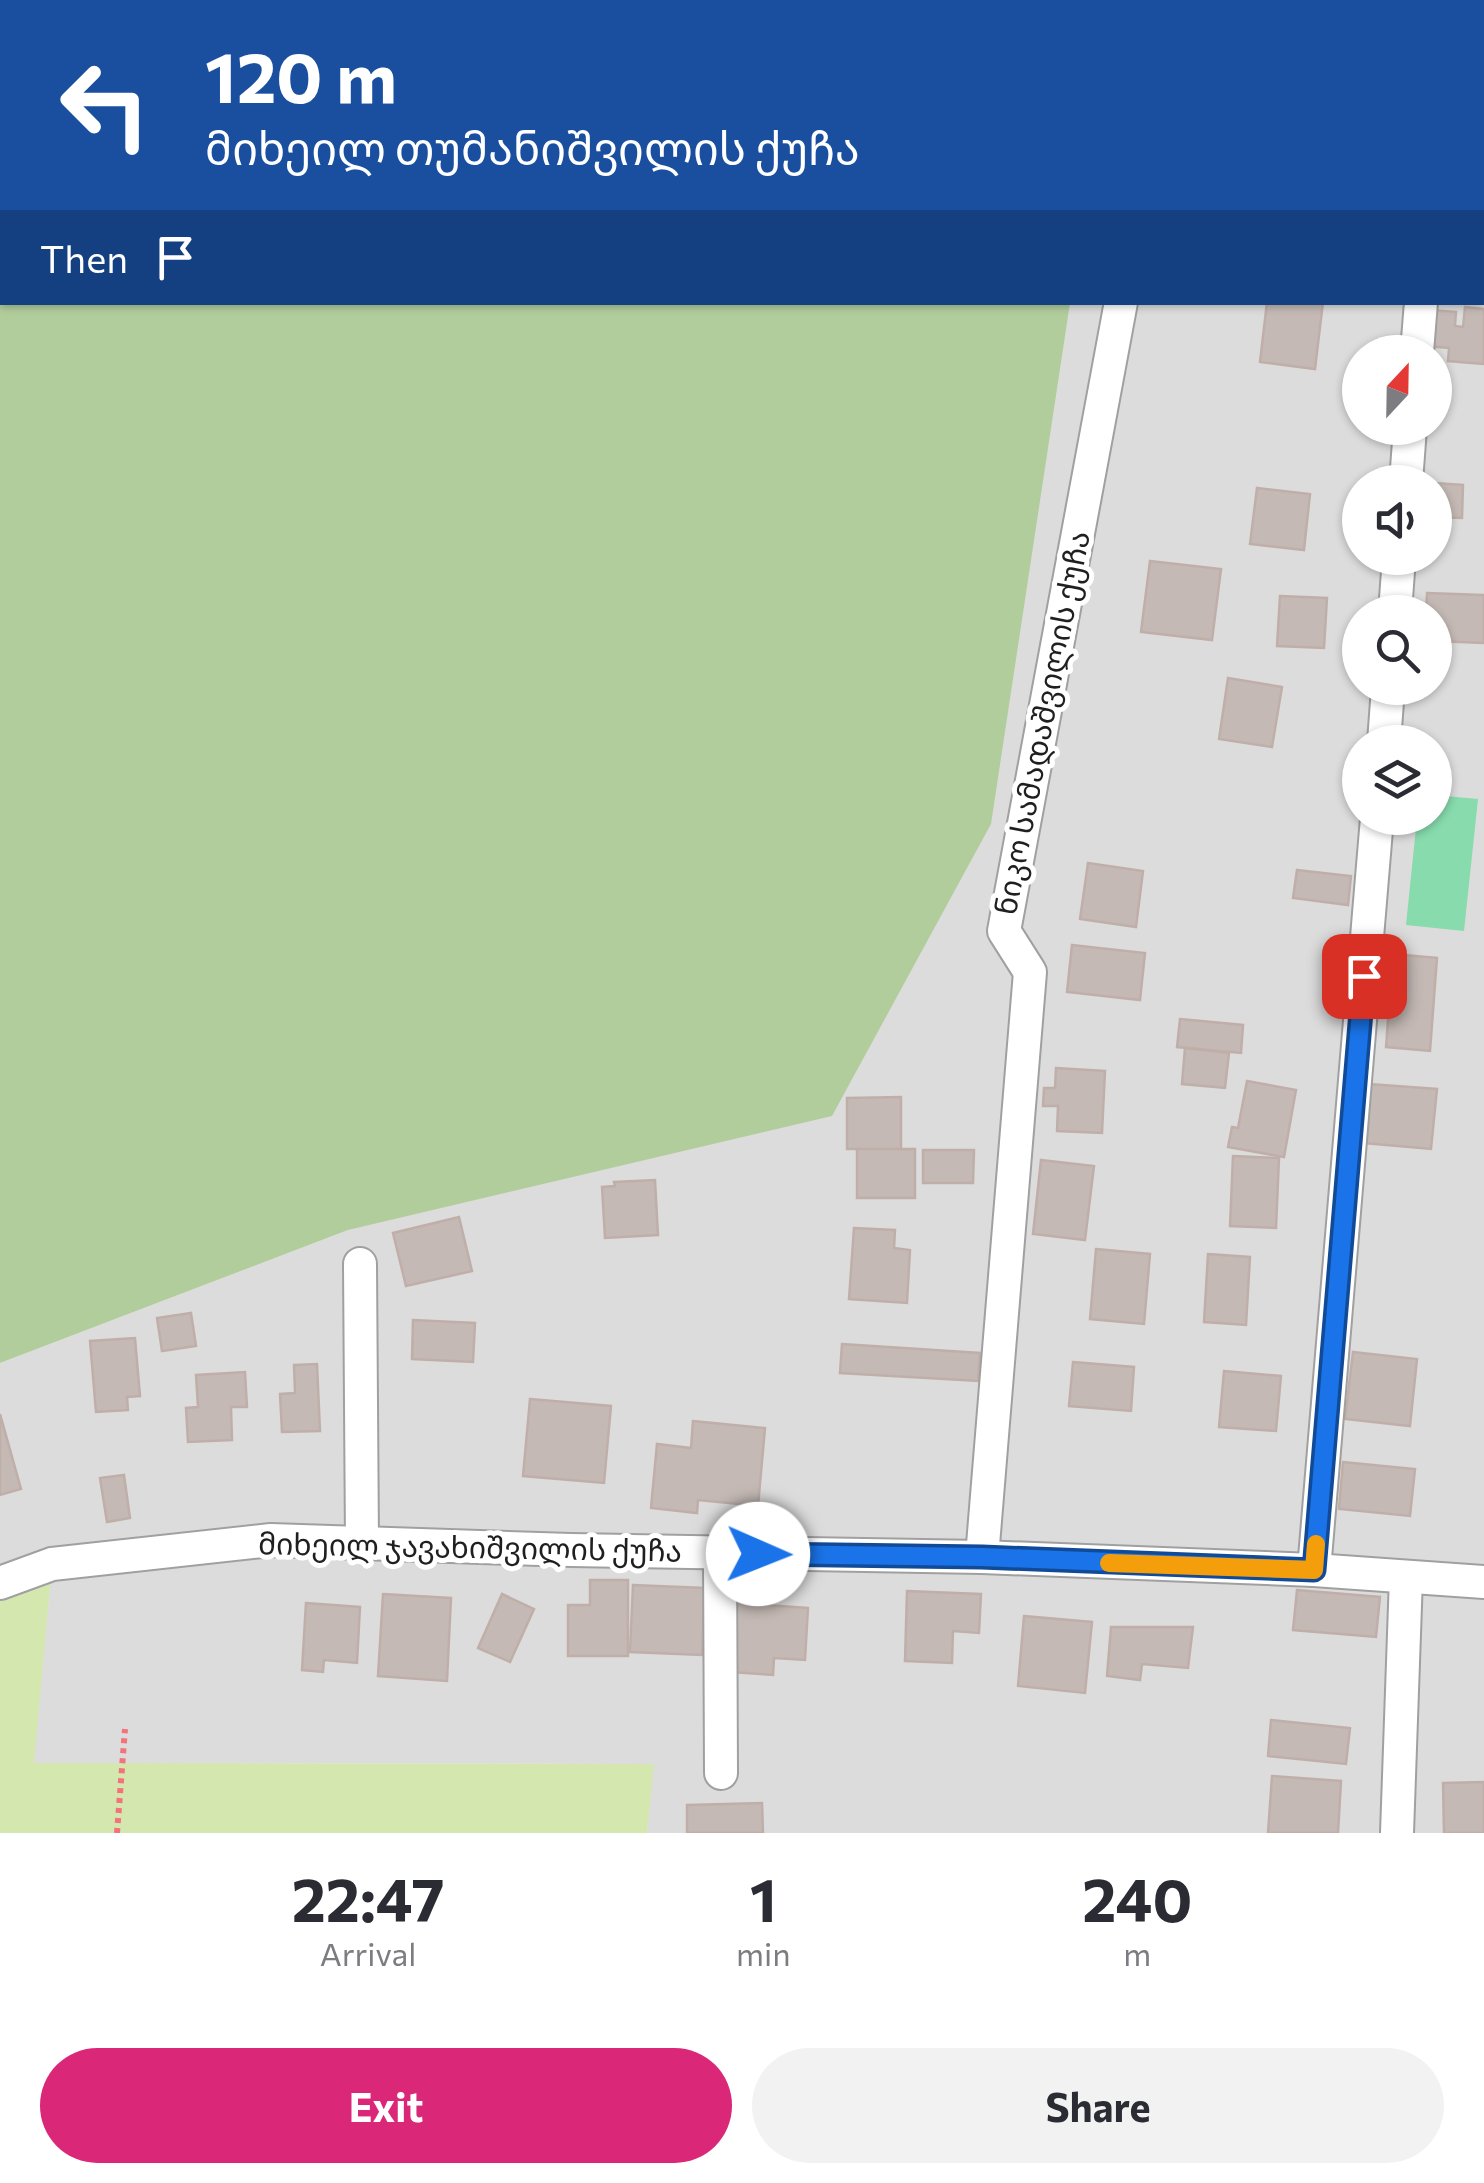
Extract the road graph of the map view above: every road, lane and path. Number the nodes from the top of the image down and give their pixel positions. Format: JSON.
{"nodes":[{"id":1,"x":1120,"y":305,"type":"edge"},
{"id":2,"x":1421,"y":305,"type":"edge"},
{"id":3,"x":1418,"y":335,"type":"edge"},
{"id":4,"x":1377,"y":835,"type":"edge"},
{"id":5,"x":360,"y":1264,"type":"dead end"},
{"id":6,"x":362,"y":1543,"type":"junction"},
{"id":7,"x":720,"y":1554,"type":"junction"},
{"id":8,"x":982,"y":1557,"type":"junction"},
{"id":9,"x":1314,"y":1570,"type":"junction"},
{"id":10,"x":1406,"y":1577,"type":"junction"},
{"id":11,"x":0,"y":1582,"type":"edge"},
{"id":12,"x":1484,"y":1582,"type":"edge"},
{"id":13,"x":125,"y":1729,"type":"dead end"},
{"id":14,"x":721,"y":1772,"type":"dead end"},
{"id":15,"x":118,"y":1833,"type":"edge"},
{"id":16,"x":1397,"y":1833,"type":"edge"}],
"edges":[{"from":1,"to":8,"type":"street","name":"ნიკო სამადაშვილის ქუჩა"},
{"from":2,"to":3,"type":"street"},
{"from":4,"to":9,"type":"street"},
{"from":5,"to":6,"type":"street"},
{"from":6,"to":7,"type":"street","name":"მიხეილ ჯავახიშვილის ქუჩა"},
{"from":6,"to":11,"type":"street","name":"მიხეილ ჯავახიშვილის ქუჩა"},
{"from":7,"to":8,"type":"street","name":"მიხეილ ჯავახიშვილის ქუჩა"},
{"from":7,"to":14,"type":"street"},
{"from":8,"to":9,"type":"street","name":"მიხეილ ჯავახიშვილის ქუჩა"},
{"from":9,"to":10,"type":"street","name":"მიხეილ ჯავახიშვილის ქუჩა"},
{"from":10,"to":12,"type":"street","name":"მიხეილ ჯავახიშვილის ქუჩა"},
{"from":10,"to":16,"type":"street"},
{"from":13,"to":15,"type":"path"}]}
